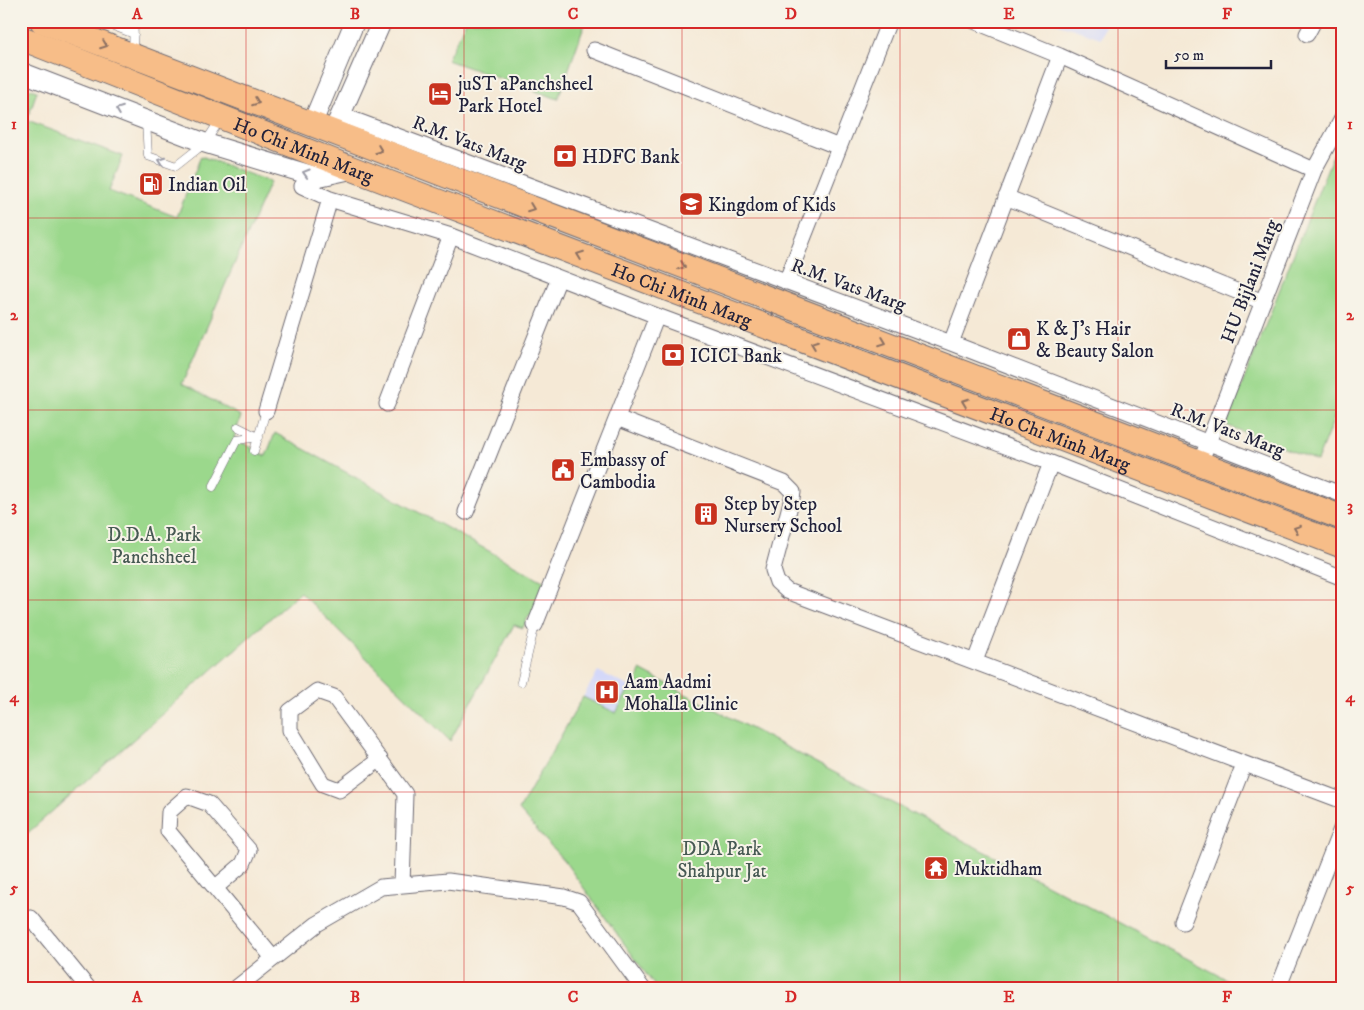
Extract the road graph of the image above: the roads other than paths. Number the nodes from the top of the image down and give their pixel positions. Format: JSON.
{"nodes":[{"id":1,"x":42,"y":21,"type":"edge"},
{"id":2,"x":101,"y":21,"type":"edge"},
{"id":3,"x":134,"y":21,"type":"edge"},
{"id":4,"x":382,"y":21,"type":"edge"},
{"id":5,"x":889,"y":21,"type":"edge"},
{"id":6,"x":974,"y":21,"type":"edge"},
{"id":7,"x":353,"y":26,"type":"edge"},
{"id":8,"x":21,"y":38,"type":"edge"},
{"id":9,"x":374,"y":40,"type":"junction"},
{"id":10,"x":133,"y":45,"type":"junction"},
{"id":11,"x":594,"y":50,"type":"dead end"},
{"id":12,"x":1060,"y":56,"type":"junction"},
{"id":13,"x":21,"y":72,"type":"edge"},
{"id":14,"x":333,"y":76,"type":"junction"},
{"id":15,"x":354,"y":86,"type":"junction"},
{"id":16,"x":1343,"y":116,"type":"edge"},
{"id":17,"x":223,"y":117,"type":"junction"},
{"id":18,"x":146,"y":120,"type":"junction"},
{"id":19,"x":329,"y":123,"type":"junction"},
{"id":20,"x":204,"y":143,"type":"junction"},
{"id":21,"x":839,"y":147,"type":"junction"},
{"id":22,"x":353,"y":169,"type":"junction"},
{"id":23,"x":1314,"y":170,"type":"junction"},
{"id":24,"x":302,"y":186,"type":"dead end"},
{"id":25,"x":1006,"y":198,"type":"junction"},
{"id":26,"x":330,"y":199,"type":"junction"},
{"id":27,"x":451,"y":236,"type":"junction"},
{"id":28,"x":559,"y":278,"type":"junction"},
{"id":29,"x":786,"y":282,"type":"junction"},
{"id":30,"x":1262,"y":302,"type":"junction"},
{"id":31,"x":657,"y":316,"type":"junction"},
{"id":32,"x":951,"y":343,"type":"junction"},
{"id":33,"x":387,"y":404,"type":"dead end"},
{"id":34,"x":266,"y":412,"type":"joint"},
{"id":35,"x":617,"y":418,"type":"junction"},
{"id":36,"x":238,"y":427,"type":"dead end"},
{"id":37,"x":259,"y":437,"type":"junction"},
{"id":38,"x":254,"y":451,"type":"dead end"},
{"id":39,"x":1204,"y":453,"type":"junction"},
{"id":40,"x":1051,"y":463,"type":"junction"},
{"id":41,"x":213,"y":487,"type":"dead end"},
{"id":42,"x":1343,"y":495,"type":"edge"},
{"id":43,"x":466,"y":512,"type":"dead end"},
{"id":44,"x":1343,"y":518,"type":"edge"},
{"id":45,"x":1343,"y":546,"type":"edge"},
{"id":46,"x":1343,"y":578,"type":"edge"},
{"id":47,"x":536,"y":625,"type":"joint"},
{"id":48,"x":975,"y":662,"type":"junction"},
{"id":49,"x":522,"y":682,"type":"dead end"},
{"id":50,"x":380,"y":759,"type":"junction"},
{"id":51,"x":1244,"y":764,"type":"junction"},
{"id":52,"x":1343,"y":801,"type":"edge"},
{"id":53,"x":1343,"y":824,"type":"edge"},
{"id":54,"x":402,"y":885,"type":"junction"},
{"id":55,"x":215,"y":888,"type":"junction"},
{"id":56,"x":31,"y":918,"type":"dead end"},
{"id":57,"x":1182,"y":922,"type":"dead end"},
{"id":58,"x":273,"y":958,"type":"junction"},
{"id":59,"x":1281,"y":980,"type":"dead end"},
{"id":60,"x":89,"y":989,"type":"edge"},
{"id":61,"x":235,"y":989,"type":"edge"},
{"id":62,"x":643,"y":989,"type":"edge"}],
"edges":[{"from":1,"to":10,"type":"main road","name":"Ho Chi Minh Marg","one_way":true},
{"from":2,"to":10,"type":"lane"},
{"from":3,"to":10,"type":"lane"},
{"from":4,"to":9,"type":"street"},
{"from":5,"to":21,"type":"street"},
{"from":6,"to":12,"type":"street"},
{"from":7,"to":9,"type":"street"},
{"from":7,"to":14,"type":"street"},
{"from":8,"to":17,"type":"main road","name":"Ho Chi Minh Marg"},
{"from":9,"to":15,"type":"street"},
{"from":10,"to":19,"type":"main road","name":"Ho Chi Minh Marg","one_way":true},
{"from":11,"to":21,"type":"street"},
{"from":12,"to":23,"type":"street"},
{"from":12,"to":25,"type":"street"},
{"from":18,"to":13,"type":"street","one_way":true},
{"from":14,"to":15,"type":"street"},
{"from":14,"to":19,"type":"street"},
{"from":15,"to":19,"type":"street"},
{"from":16,"to":23,"type":"street","name":"HU Bijlani Marg"},
{"from":17,"to":20,"type":"lane"},
{"from":17,"to":22,"type":"main road","name":"Ho Chi Minh Marg"},
{"from":18,"to":20,"type":"street"},
{"from":20,"to":18,"type":"lane","one_way":true},
{"from":19,"to":29,"type":"street","name":"R.M. Vats Marg"},
{"from":19,"to":39,"type":"main road","name":"Ho Chi Minh Marg","one_way":true},
{"from":22,"to":20,"type":"street","one_way":true},
{"from":21,"to":29,"type":"street"},
{"from":45,"to":22,"type":"main road","name":"Ho Chi Minh Marg","one_way":true},
{"from":23,"to":30,"type":"street","name":"HU Bijlani Marg"},
{"from":24,"to":26,"type":"street"},
{"from":25,"to":30,"type":"street"},
{"from":25,"to":32,"type":"street"},
{"from":26,"to":27,"type":"street"},
{"from":26,"to":34,"type":"street"},
{"from":27,"to":28,"type":"street"},
{"from":27,"to":33,"type":"street"},
{"from":28,"to":31,"type":"street"},
{"from":28,"to":43,"type":"street"},
{"from":29,"to":32,"type":"street","name":"R.M. Vats Marg"},
{"from":30,"to":39,"type":"street","name":"HU Bijlani Marg"},
{"from":31,"to":35,"type":"street"},
{"from":31,"to":40,"type":"street"},
{"from":32,"to":39,"type":"street","name":"R.M. Vats Marg"},
{"from":34,"to":37,"type":"lane"},
{"from":35,"to":47,"type":"street"},
{"from":35,"to":48,"type":"street"},
{"from":36,"to":37,"type":"lane"},
{"from":37,"to":38,"type":"lane"},
{"from":37,"to":41,"type":"lane"},
{"from":39,"to":42,"type":"street","name":"R.M. Vats Marg"},
{"from":39,"to":44,"type":"main road","name":"Ho Chi Minh Marg"},
{"from":40,"to":46,"type":"street"},
{"from":40,"to":48,"type":"street"},
{"from":47,"to":49,"type":"lane"},
{"from":48,"to":51,"type":"street"},
{"from":50,"to":50,"type":"street"},
{"from":50,"to":54,"type":"street"},
{"from":51,"to":52,"type":"street"},
{"from":51,"to":57,"type":"street"},
{"from":53,"to":59,"type":"street"},
{"from":54,"to":58,"type":"street"},
{"from":54,"to":62,"type":"street"},
{"from":55,"to":55,"type":"street"},
{"from":55,"to":58,"type":"street"},
{"from":56,"to":60,"type":"street"},
{"from":58,"to":61,"type":"street"}]}
